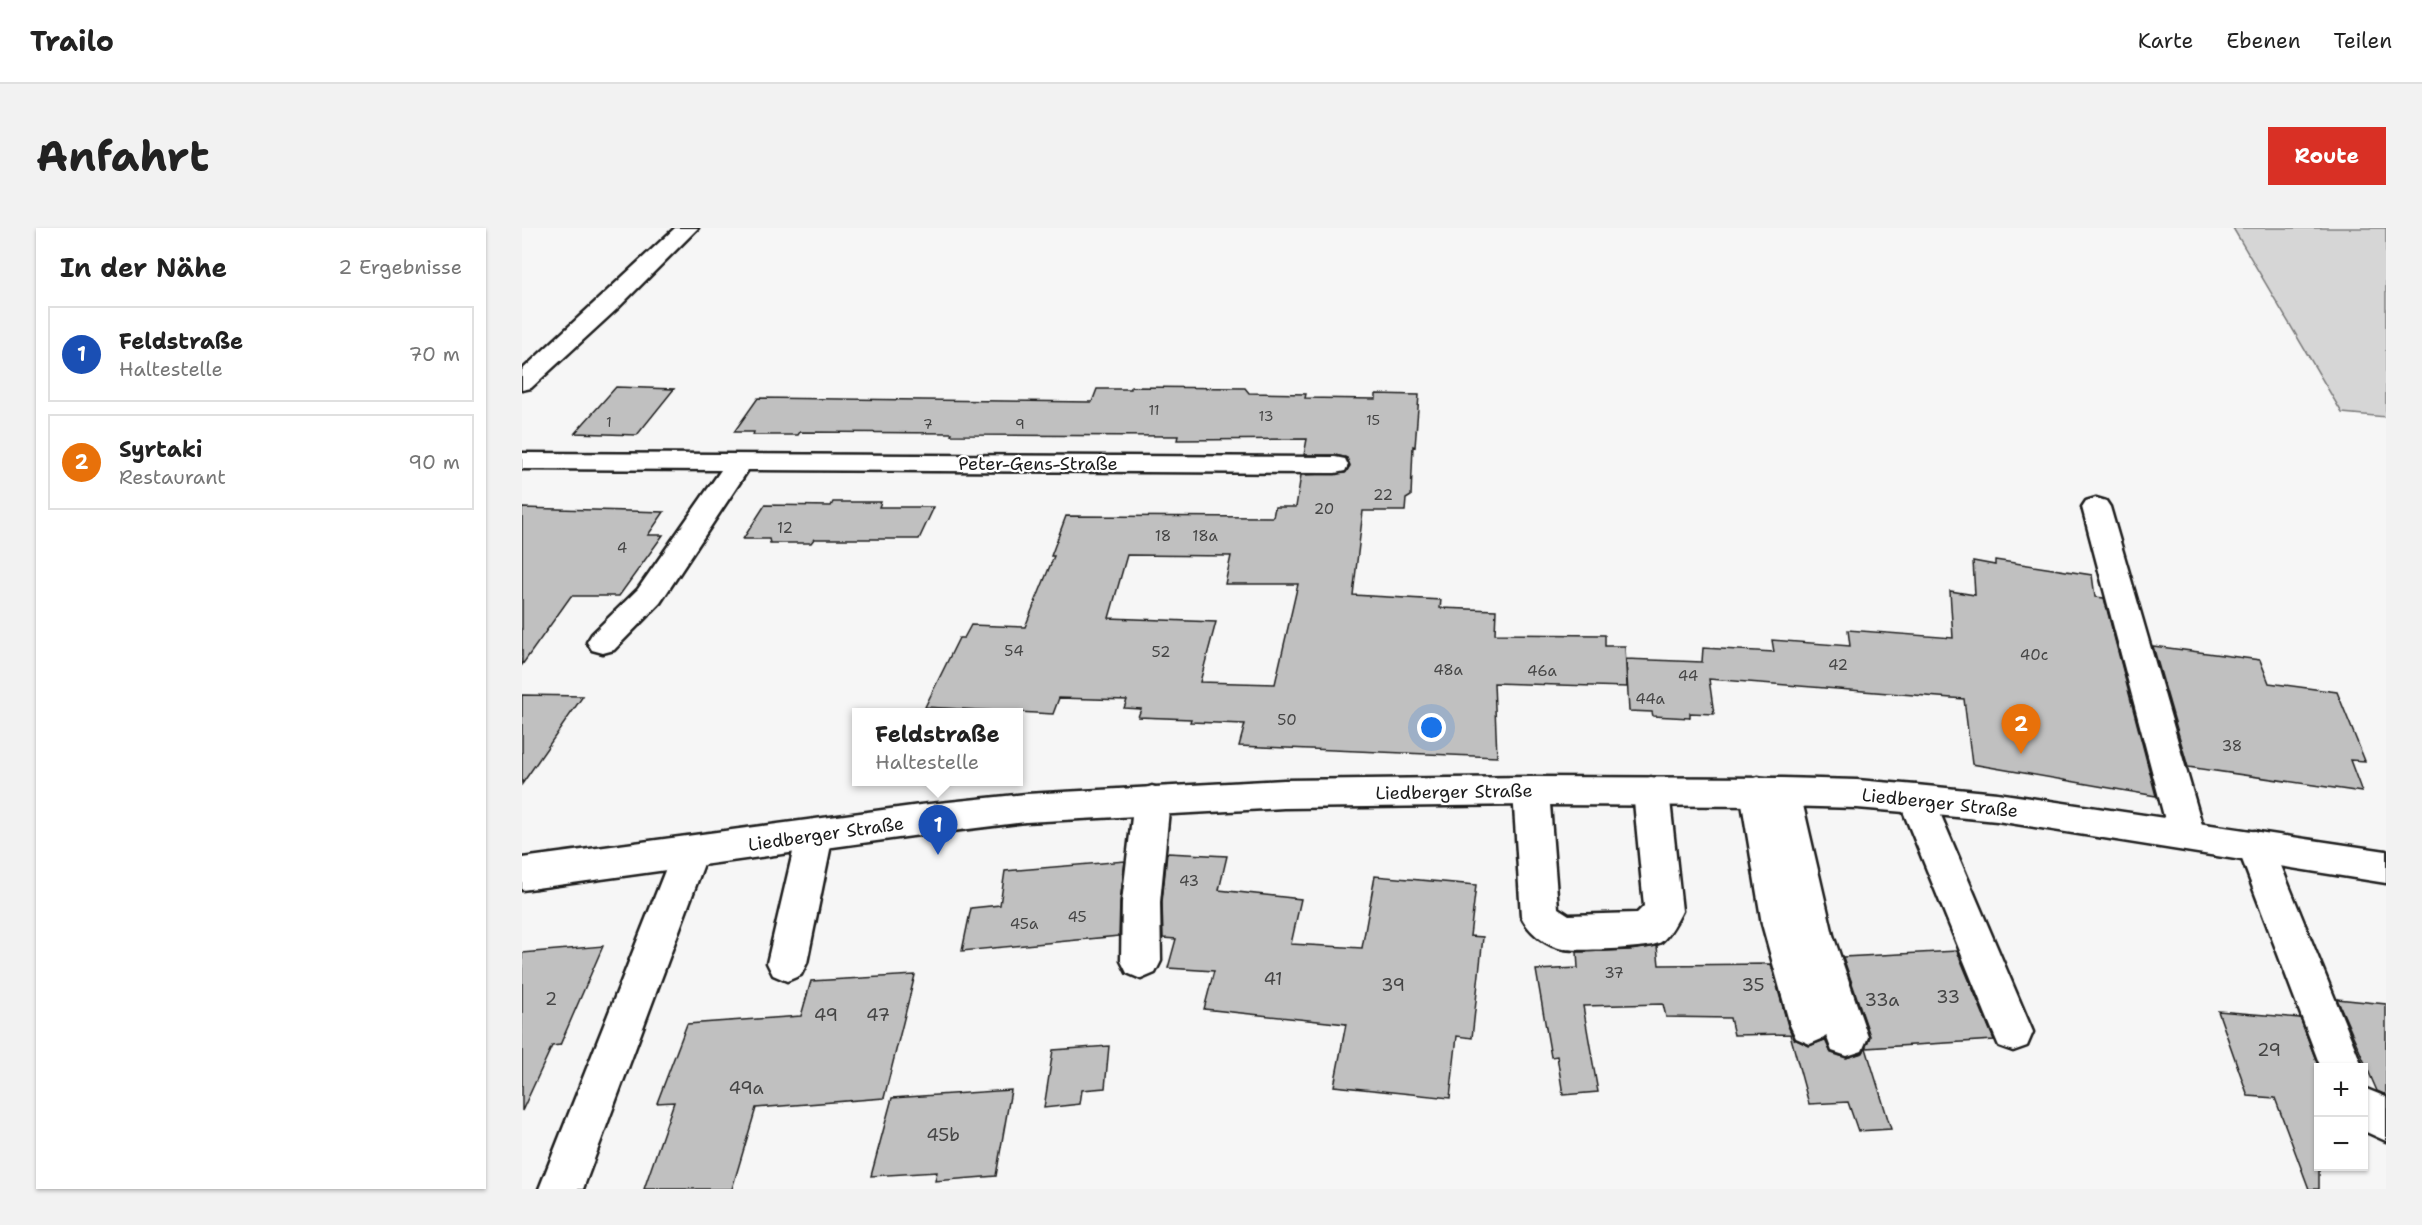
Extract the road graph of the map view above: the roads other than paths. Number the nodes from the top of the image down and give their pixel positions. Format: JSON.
{"nodes":[{"id":1,"x":687,"y":228,"type":"edge"},
{"id":2,"x":522,"y":383,"type":"edge"},
{"id":3,"x":522,"y":461,"type":"edge"},
{"id":4,"x":740,"y":462,"type":"junction"},
{"id":5,"x":1335,"y":465,"type":"dead end"},
{"id":6,"x":2096,"y":507,"type":"dead end"},
{"id":7,"x":603,"y":642,"type":"dead end"},
{"id":8,"x":1531,"y":791,"type":"junction"},
{"id":9,"x":1651,"y":791,"type":"junction"},
{"id":10,"x":1770,"y":792,"type":"junction"},
{"id":11,"x":1916,"y":799,"type":"junction"},
{"id":12,"x":1152,"y":800,"type":"junction"},
{"id":13,"x":815,"y":835,"type":"junction"},
{"id":14,"x":2187,"y":835,"type":"junction"},
{"id":15,"x":2255,"y":846,"type":"junction"},
{"id":16,"x":690,"y":853,"type":"junction"},
{"id":17,"x":2386,"y":867,"type":"edge"},
{"id":18,"x":522,"y":874,"type":"edge"},
{"id":19,"x":1141,"y":961,"type":"dead end"},
{"id":20,"x":787,"y":963,"type":"dead end"},
{"id":21,"x":1810,"y":1025,"type":"dead end"},
{"id":22,"x":2013,"y":1032,"type":"dead end"},
{"id":23,"x":1847,"y":1037,"type":"dead end"},
{"id":24,"x":2340,"y":1063,"type":"edge"},
{"id":25,"x":2368,"y":1111,"type":"edge"},
{"id":26,"x":2386,"y":1120,"type":"edge"},
{"id":27,"x":561,"y":1189,"type":"edge"}],
"edges":[{"from":1,"to":2,"type":"main road"},
{"from":3,"to":4,"type":"main road","name":"Peter-Gens-Straße"},
{"from":4,"to":5,"type":"main road","name":"Peter-Gens-Straße"},
{"from":4,"to":7,"type":"main road"},
{"from":6,"to":14,"type":"main road"},
{"from":8,"to":9,"type":"main road","name":"Liedberger Straße"},
{"from":8,"to":9,"type":"main road"},
{"from":8,"to":12,"type":"main road","name":"Liedberger Straße"},
{"from":9,"to":10,"type":"main road","name":"Liedberger Straße"},
{"from":10,"to":11,"type":"main road","name":"Liedberger Straße"},
{"from":10,"to":21,"type":"main road"},
{"from":10,"to":23,"type":"main road"},
{"from":11,"to":14,"type":"main road","name":"Liedberger Straße"},
{"from":11,"to":22,"type":"main road"},
{"from":12,"to":13,"type":"main road","name":"Liedberger Straße"},
{"from":12,"to":19,"type":"main road"},
{"from":13,"to":16,"type":"main road","name":"Liedberger Straße"},
{"from":13,"to":20,"type":"main road"},
{"from":14,"to":15,"type":"main road","name":"Liedberger Straße"},
{"from":15,"to":17,"type":"main road","name":"Liedberger Straße"},
{"from":15,"to":24,"type":"main road"},
{"from":16,"to":18,"type":"main road","name":"Liedberger Straße"},
{"from":16,"to":27,"type":"main road"},
{"from":25,"to":26,"type":"main road"}]}
